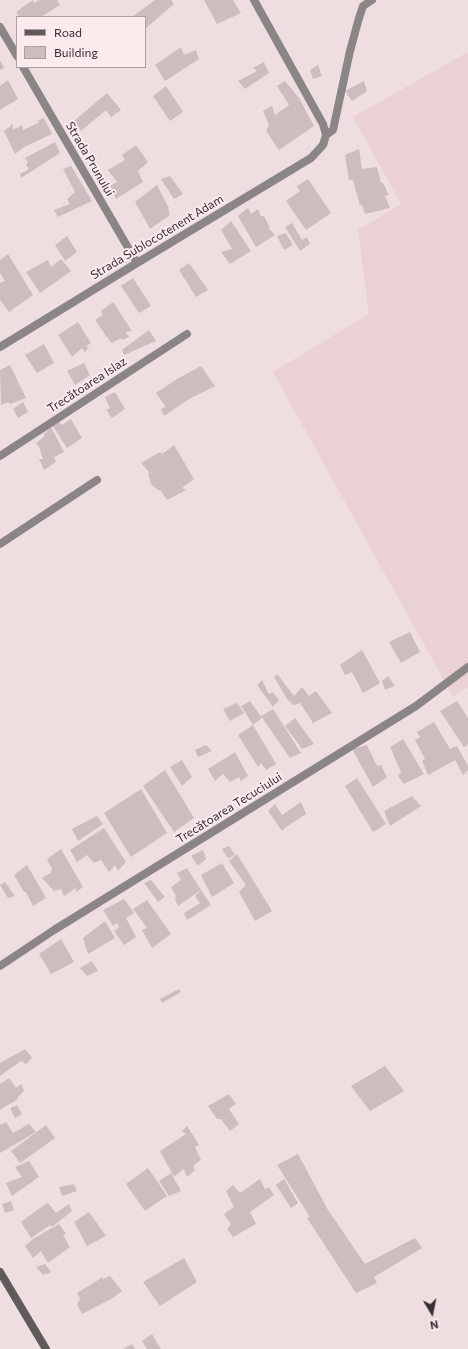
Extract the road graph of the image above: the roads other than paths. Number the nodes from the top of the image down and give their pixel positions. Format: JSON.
{"nodes":[{"id":1,"x":254,"y":0,"type":"edge"},
{"id":2,"x":372,"y":0,"type":"edge"},
{"id":3,"x":0,"y":27,"type":"edge"},
{"id":4,"x":16,"y":54,"type":"edge"},
{"id":5,"x":24,"y":68,"type":"edge"},
{"id":6,"x":326,"y":135,"type":"junction"},
{"id":7,"x":137,"y":263,"type":"junction"},
{"id":8,"x":187,"y":334,"type":"dead end"},
{"id":9,"x":0,"y":347,"type":"edge"},
{"id":10,"x":0,"y":456,"type":"edge"},
{"id":11,"x":96,"y":480,"type":"dead end"},
{"id":12,"x":0,"y":544,"type":"edge"},
{"id":13,"x":468,"y":667,"type":"edge"},
{"id":14,"x":0,"y":966,"type":"edge"},
{"id":15,"x":0,"y":1272,"type":"edge"},
{"id":16,"x":46,"y":1349,"type":"edge"}],
"edges":[{"from":1,"to":6,"type":"street"},
{"from":2,"to":6,"type":"street"},
{"from":3,"to":4,"type":"street"},
{"from":5,"to":7,"type":"street","name":"Strada Prunului"},
{"from":6,"to":7,"type":"street","name":"Strada Sublocotenent Adam"},
{"from":7,"to":9,"type":"street","name":"Strada Sublocotenent Adam"},
{"from":8,"to":10,"type":"street","name":"Trecătoarea Islaz"},
{"from":11,"to":12,"type":"street"},
{"from":13,"to":14,"type":"street","name":"Trecătoarea Tecuciului"},
{"from":15,"to":16,"type":"main road"}]}
